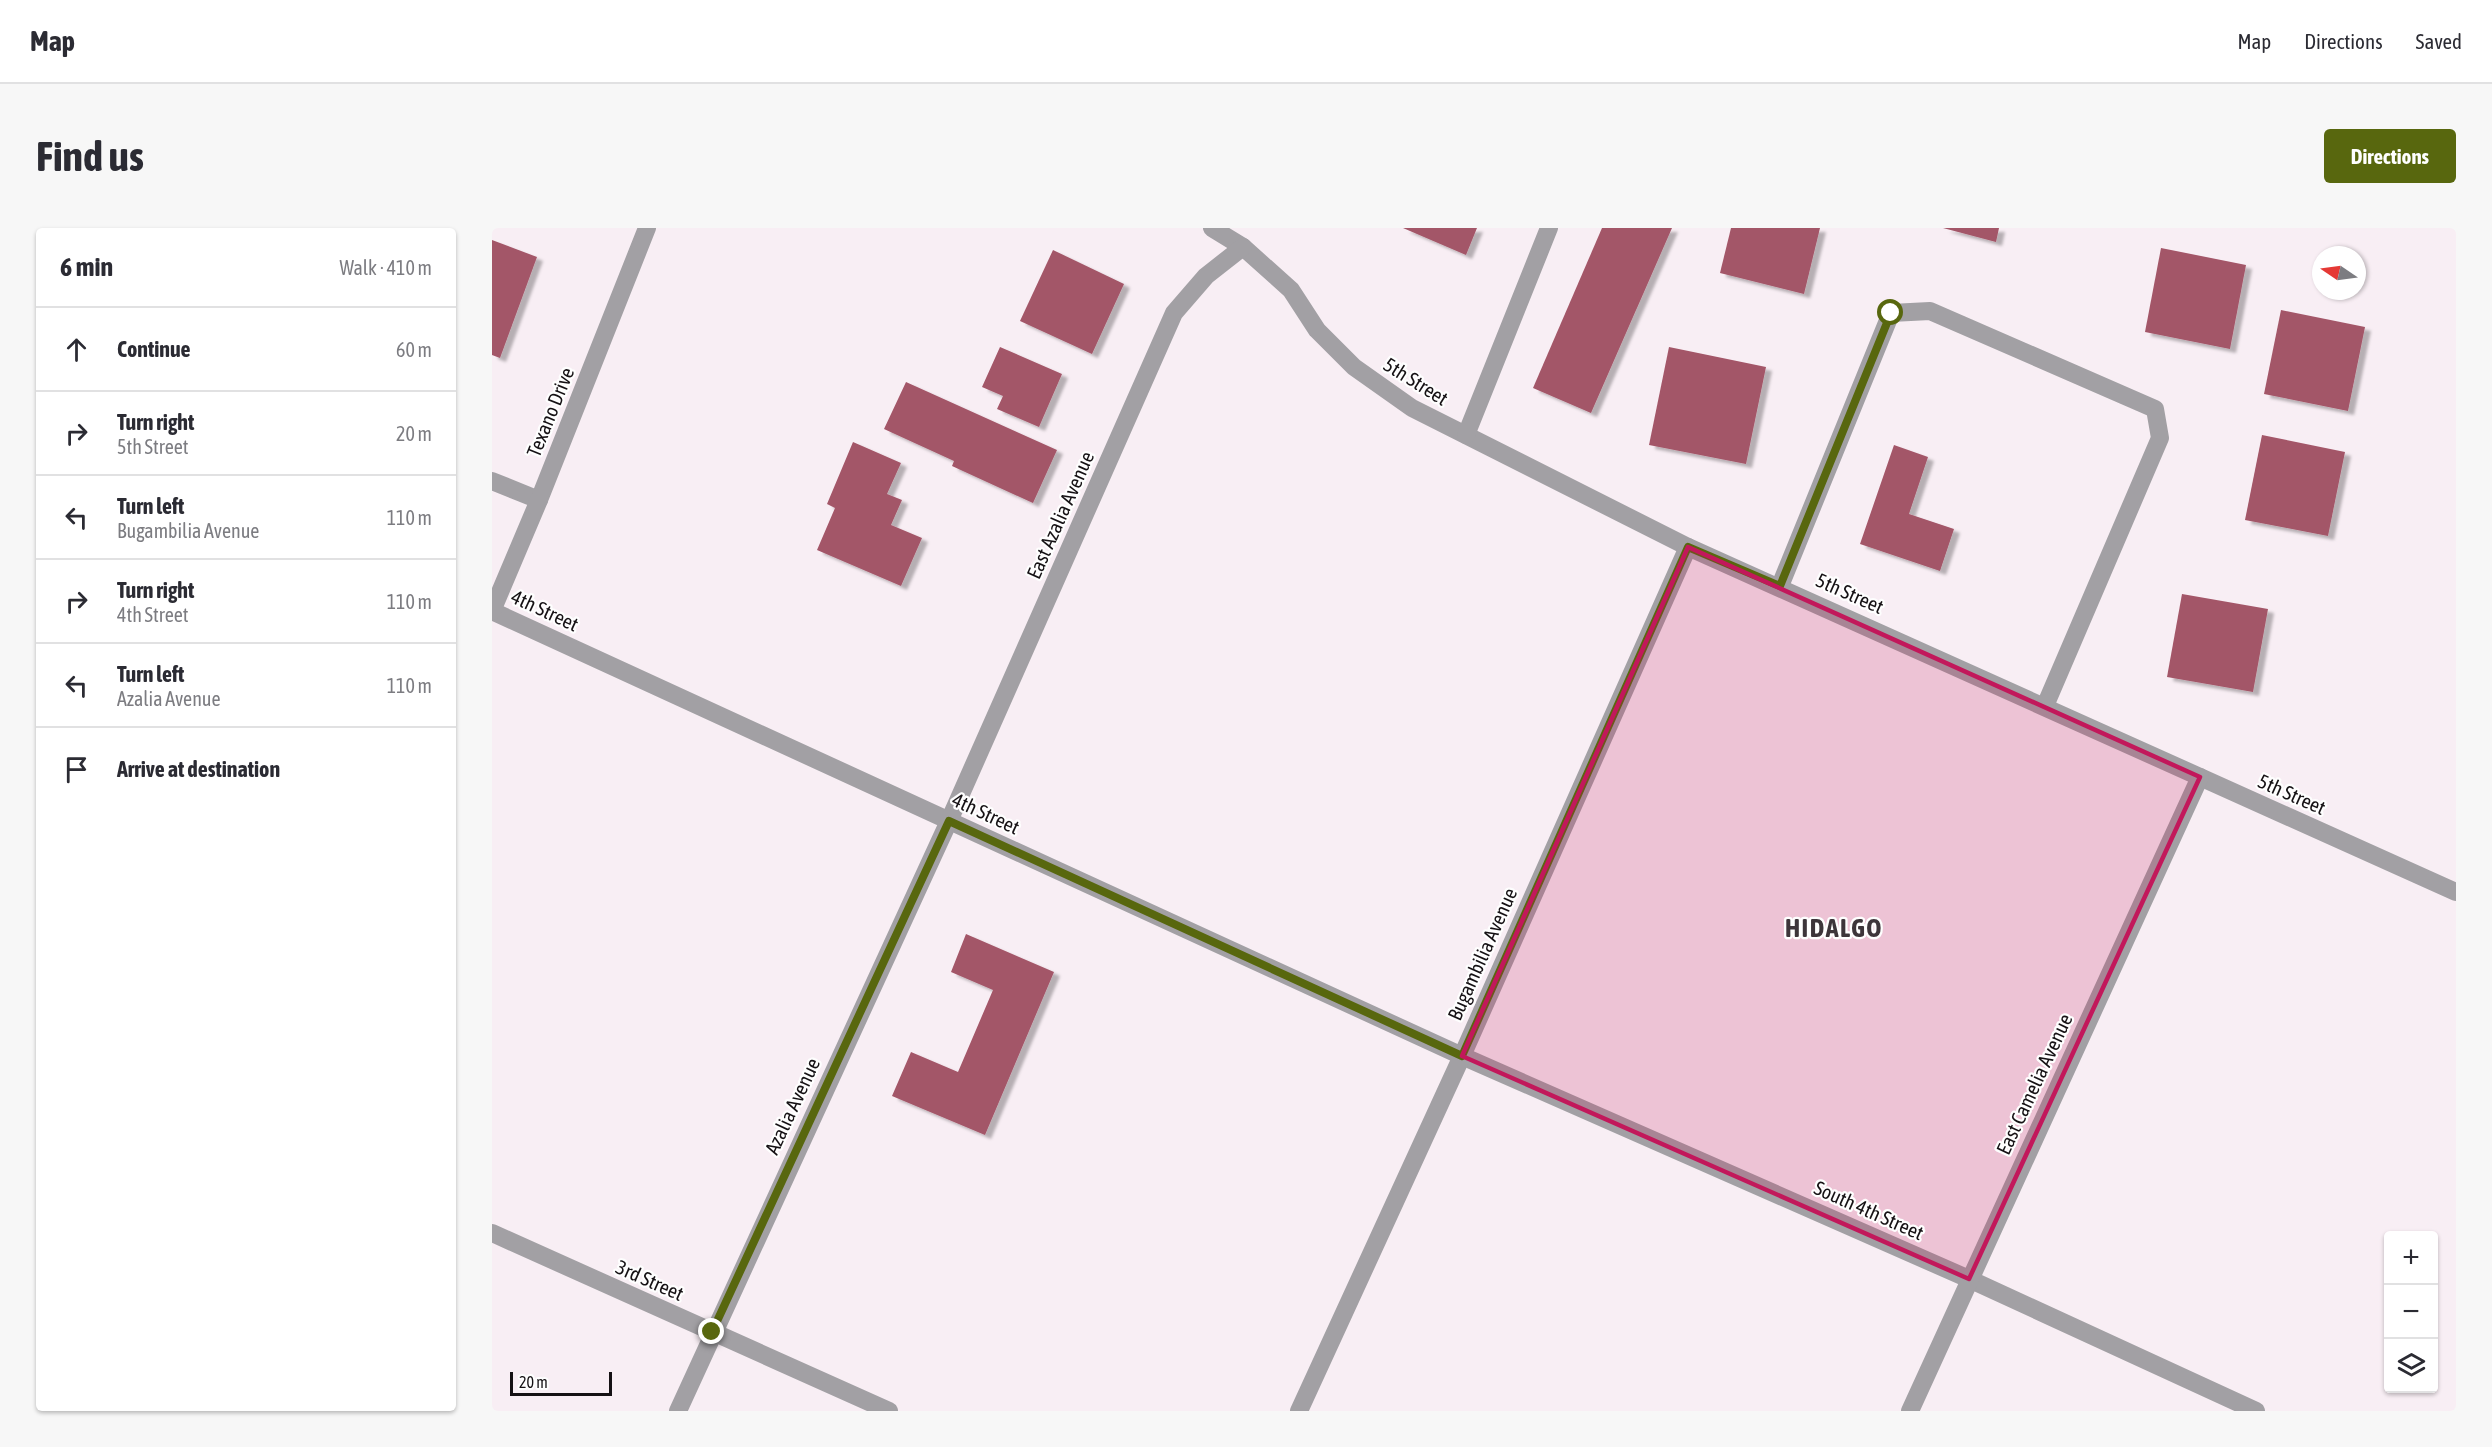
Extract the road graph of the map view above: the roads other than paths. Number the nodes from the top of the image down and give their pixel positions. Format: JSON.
{"nodes":[{"id":1,"x":647,"y":228,"type":"edge"},
{"id":2,"x":1212,"y":228,"type":"edge"},
{"id":3,"x":1549,"y":228,"type":"edge"},
{"id":4,"x":1243,"y":248,"type":"junction"},
{"id":5,"x":1466,"y":435,"type":"junction"},
{"id":6,"x":492,"y":481,"type":"edge"},
{"id":7,"x":539,"y":500,"type":"junction"},
{"id":8,"x":1688,"y":547,"type":"junction"},
{"id":9,"x":1780,"y":586,"type":"junction"},
{"id":10,"x":492,"y":611,"type":"edge"},
{"id":11,"x":2045,"y":706,"type":"junction"},
{"id":12,"x":2200,"y":777,"type":"junction"},
{"id":13,"x":949,"y":821,"type":"junction"},
{"id":14,"x":2456,"y":892,"type":"edge"},
{"id":15,"x":1462,"y":1056,"type":"junction"},
{"id":16,"x":492,"y":1233,"type":"edge"},
{"id":17,"x":1969,"y":1279,"type":"junction"},
{"id":18,"x":712,"y":1332,"type":"junction"},
{"id":19,"x":678,"y":1411,"type":"edge"},
{"id":20,"x":888,"y":1411,"type":"edge"},
{"id":21,"x":1299,"y":1411,"type":"edge"},
{"id":22,"x":1910,"y":1411,"type":"edge"},
{"id":23,"x":2256,"y":1411,"type":"edge"}],
"edges":[{"from":1,"to":7,"type":"street","name":"Texano Drive"},
{"from":2,"to":4,"type":"street","name":"5th Street"},
{"from":3,"to":5,"type":"street"},
{"from":4,"to":5,"type":"street","name":"5th Street"},
{"from":4,"to":13,"type":"street","name":"East Azalia Avenue"},
{"from":5,"to":8,"type":"street","name":"5th Street"},
{"from":6,"to":7,"type":"street"},
{"from":7,"to":10,"type":"street","name":"Texano Drive"},
{"from":8,"to":9,"type":"street","name":"5th Street"},
{"from":8,"to":15,"type":"street","name":"Bugambilia Avenue"},
{"from":9,"to":11,"type":"street","name":"5th Street"},
{"from":9,"to":11,"type":"street"},
{"from":10,"to":13,"type":"street","name":"4th Street"},
{"from":11,"to":12,"type":"street","name":"5th Street"},
{"from":12,"to":14,"type":"street","name":"5th Street"},
{"from":12,"to":17,"type":"street","name":"East Camelia Avenue"},
{"from":13,"to":15,"type":"street","name":"4th Street"},
{"from":13,"to":18,"type":"street","name":"Azalia Avenue"},
{"from":15,"to":17,"type":"street","name":"South 4th Street"},
{"from":15,"to":21,"type":"street","name":"Bugambilia Avenue"},
{"from":16,"to":18,"type":"street","name":"3rd Street"},
{"from":17,"to":22,"type":"street","name":"East Camelia Avenue"},
{"from":17,"to":23,"type":"street","name":"South 4th Street"},
{"from":18,"to":19,"type":"street","name":"Azalia Avenue"},
{"from":18,"to":20,"type":"street","name":"3rd Street"}]}
